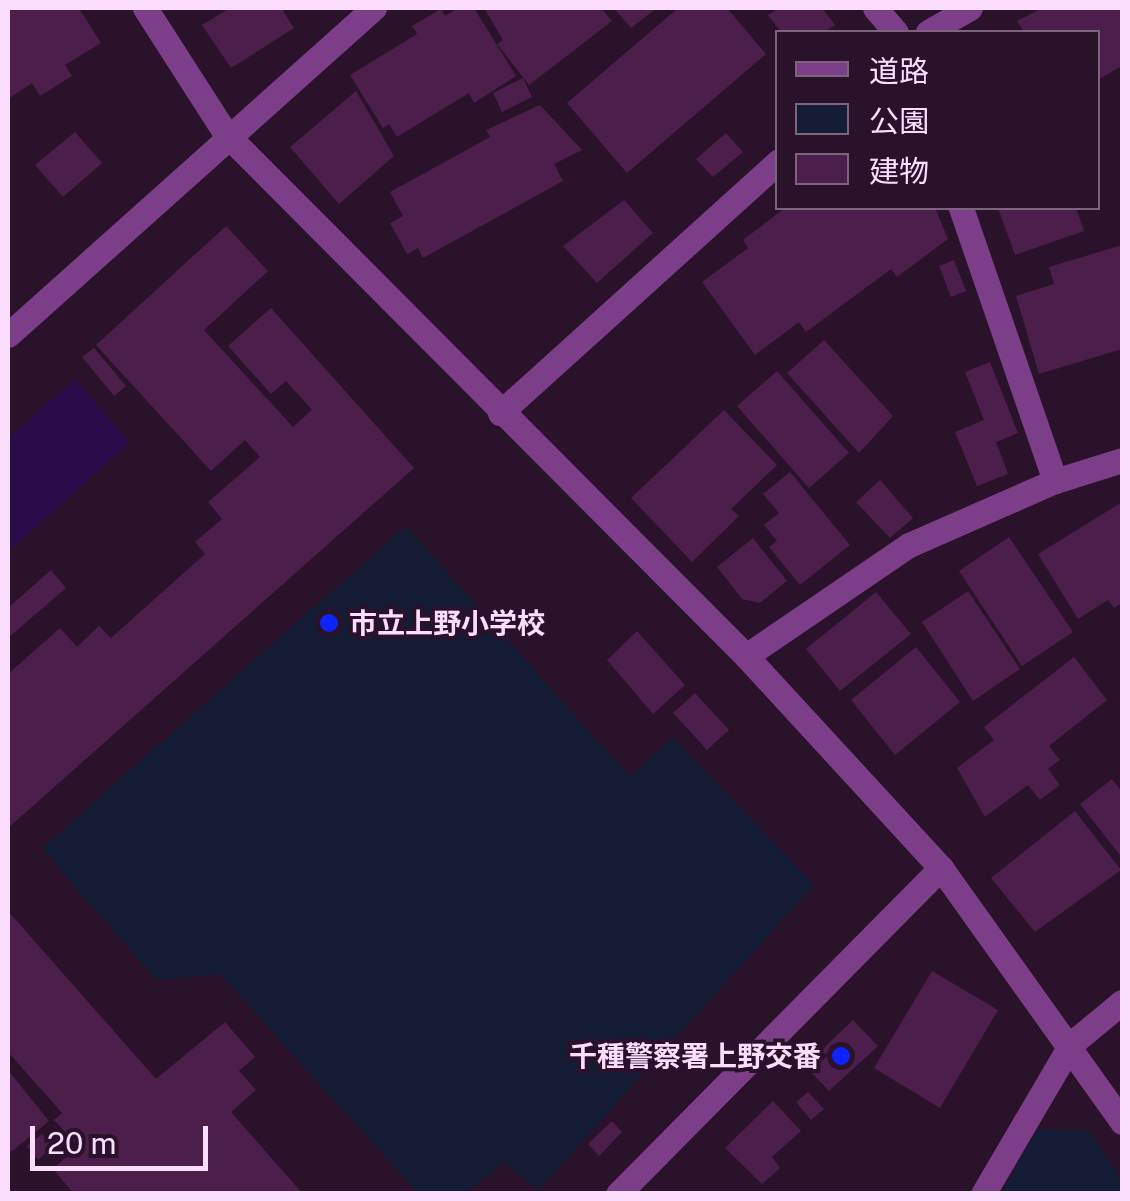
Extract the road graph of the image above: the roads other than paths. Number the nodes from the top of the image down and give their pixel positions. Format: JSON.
{"nodes":[{"id":1,"x":145,"y":8,"type":"edge"},
{"id":2,"x":374,"y":8,"type":"edge"},
{"id":3,"x":876,"y":8,"type":"edge"},
{"id":4,"x":970,"y":8,"type":"edge"},
{"id":5,"x":894,"y":30,"type":"edge"},
{"id":6,"x":932,"y":30,"type":"edge"},
{"id":7,"x":226,"y":134,"type":"junction"},
{"id":8,"x":775,"y":165,"type":"edge"},
{"id":9,"x":963,"y":210,"type":"edge"},
{"id":10,"x":8,"y":336,"type":"edge"},
{"id":11,"x":500,"y":413,"type":"junction"},
{"id":12,"x":1122,"y":460,"type":"edge"},
{"id":13,"x":1055,"y":481,"type":"junction"},
{"id":14,"x":746,"y":656,"type":"junction"},
{"id":15,"x":941,"y":868,"type":"junction"},
{"id":16,"x":1122,"y":1002,"type":"edge"},
{"id":17,"x":1071,"y":1044,"type":"junction"},
{"id":18,"x":1122,"y":1122,"type":"edge"},
{"id":19,"x":618,"y":1194,"type":"edge"},
{"id":20,"x":983,"y":1194,"type":"edge"}],
"edges":[{"from":1,"to":7,"type":"street"},
{"from":2,"to":7,"type":"street"},
{"from":3,"to":5,"type":"street"},
{"from":4,"to":6,"type":"street"},
{"from":7,"to":10,"type":"street"},
{"from":7,"to":11,"type":"street"},
{"from":8,"to":11,"type":"street"},
{"from":9,"to":13,"type":"street"},
{"from":11,"to":14,"type":"street"},
{"from":12,"to":13,"type":"street"},
{"from":13,"to":14,"type":"street"},
{"from":14,"to":15,"type":"street"},
{"from":15,"to":17,"type":"street"},
{"from":15,"to":19,"type":"street"},
{"from":16,"to":17,"type":"street"},
{"from":17,"to":18,"type":"street"},
{"from":17,"to":20,"type":"street"}]}
